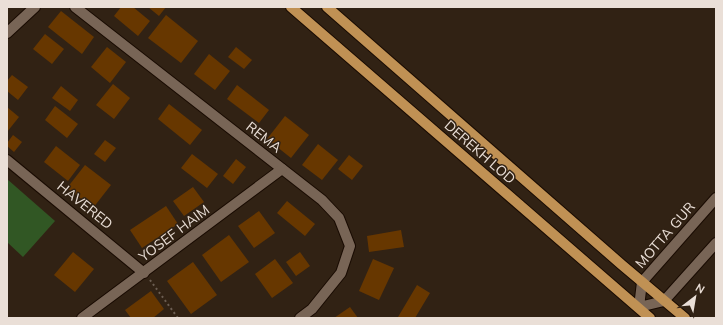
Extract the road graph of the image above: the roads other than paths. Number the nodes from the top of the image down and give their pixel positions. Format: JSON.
{"nodes":[{"id":1,"x":35,"y":7,"type":"edge"},
{"id":2,"x":75,"y":7,"type":"edge"},
{"id":3,"x":291,"y":7,"type":"edge"},
{"id":4,"x":327,"y":7,"type":"edge"},
{"id":5,"x":7,"y":33,"type":"edge"},
{"id":6,"x":7,"y":160,"type":"edge"},
{"id":7,"x":282,"y":169,"type":"junction"},
{"id":8,"x":716,"y":198,"type":"edge"},
{"id":9,"x":716,"y":243,"type":"edge"},
{"id":10,"x":144,"y":272,"type":"junction"},
{"id":11,"x":642,"y":282,"type":"junction"},
{"id":12,"x":664,"y":301,"type":"junction"},
{"id":13,"x":639,"y":307,"type":"junction"},
{"id":14,"x":82,"y":318,"type":"edge"},
{"id":15,"x":300,"y":318,"type":"edge"},
{"id":16,"x":650,"y":318,"type":"edge"},
{"id":17,"x":685,"y":318,"type":"edge"}],
"edges":[{"from":1,"to":5,"type":"street"},
{"from":2,"to":7,"type":"street","name":"REMA"},
{"from":3,"to":13,"type":"main road","name":"DEREKH LOD"},
{"from":4,"to":11,"type":"main road","name":"DEREKH LOD"},
{"from":6,"to":10,"type":"street","name":"HAVERED"},
{"from":7,"to":10,"type":"street","name":"YOSEF HAIM"},
{"from":7,"to":15,"type":"street","name":"REMA"},
{"from":8,"to":11,"type":"street","name":"MOTTA GUR"},
{"from":9,"to":12,"type":"street"},
{"from":10,"to":14,"type":"street","name":"YOSEF HAIM"},
{"from":11,"to":12,"type":"main road","name":"DEREKH LOD"},
{"from":11,"to":13,"type":"street","name":"MOTTA GUR"},
{"from":12,"to":13,"type":"street"},
{"from":12,"to":17,"type":"main road","name":"DEREKH LOD"},
{"from":13,"to":16,"type":"main road","name":"DEREKH LOD"}]}
